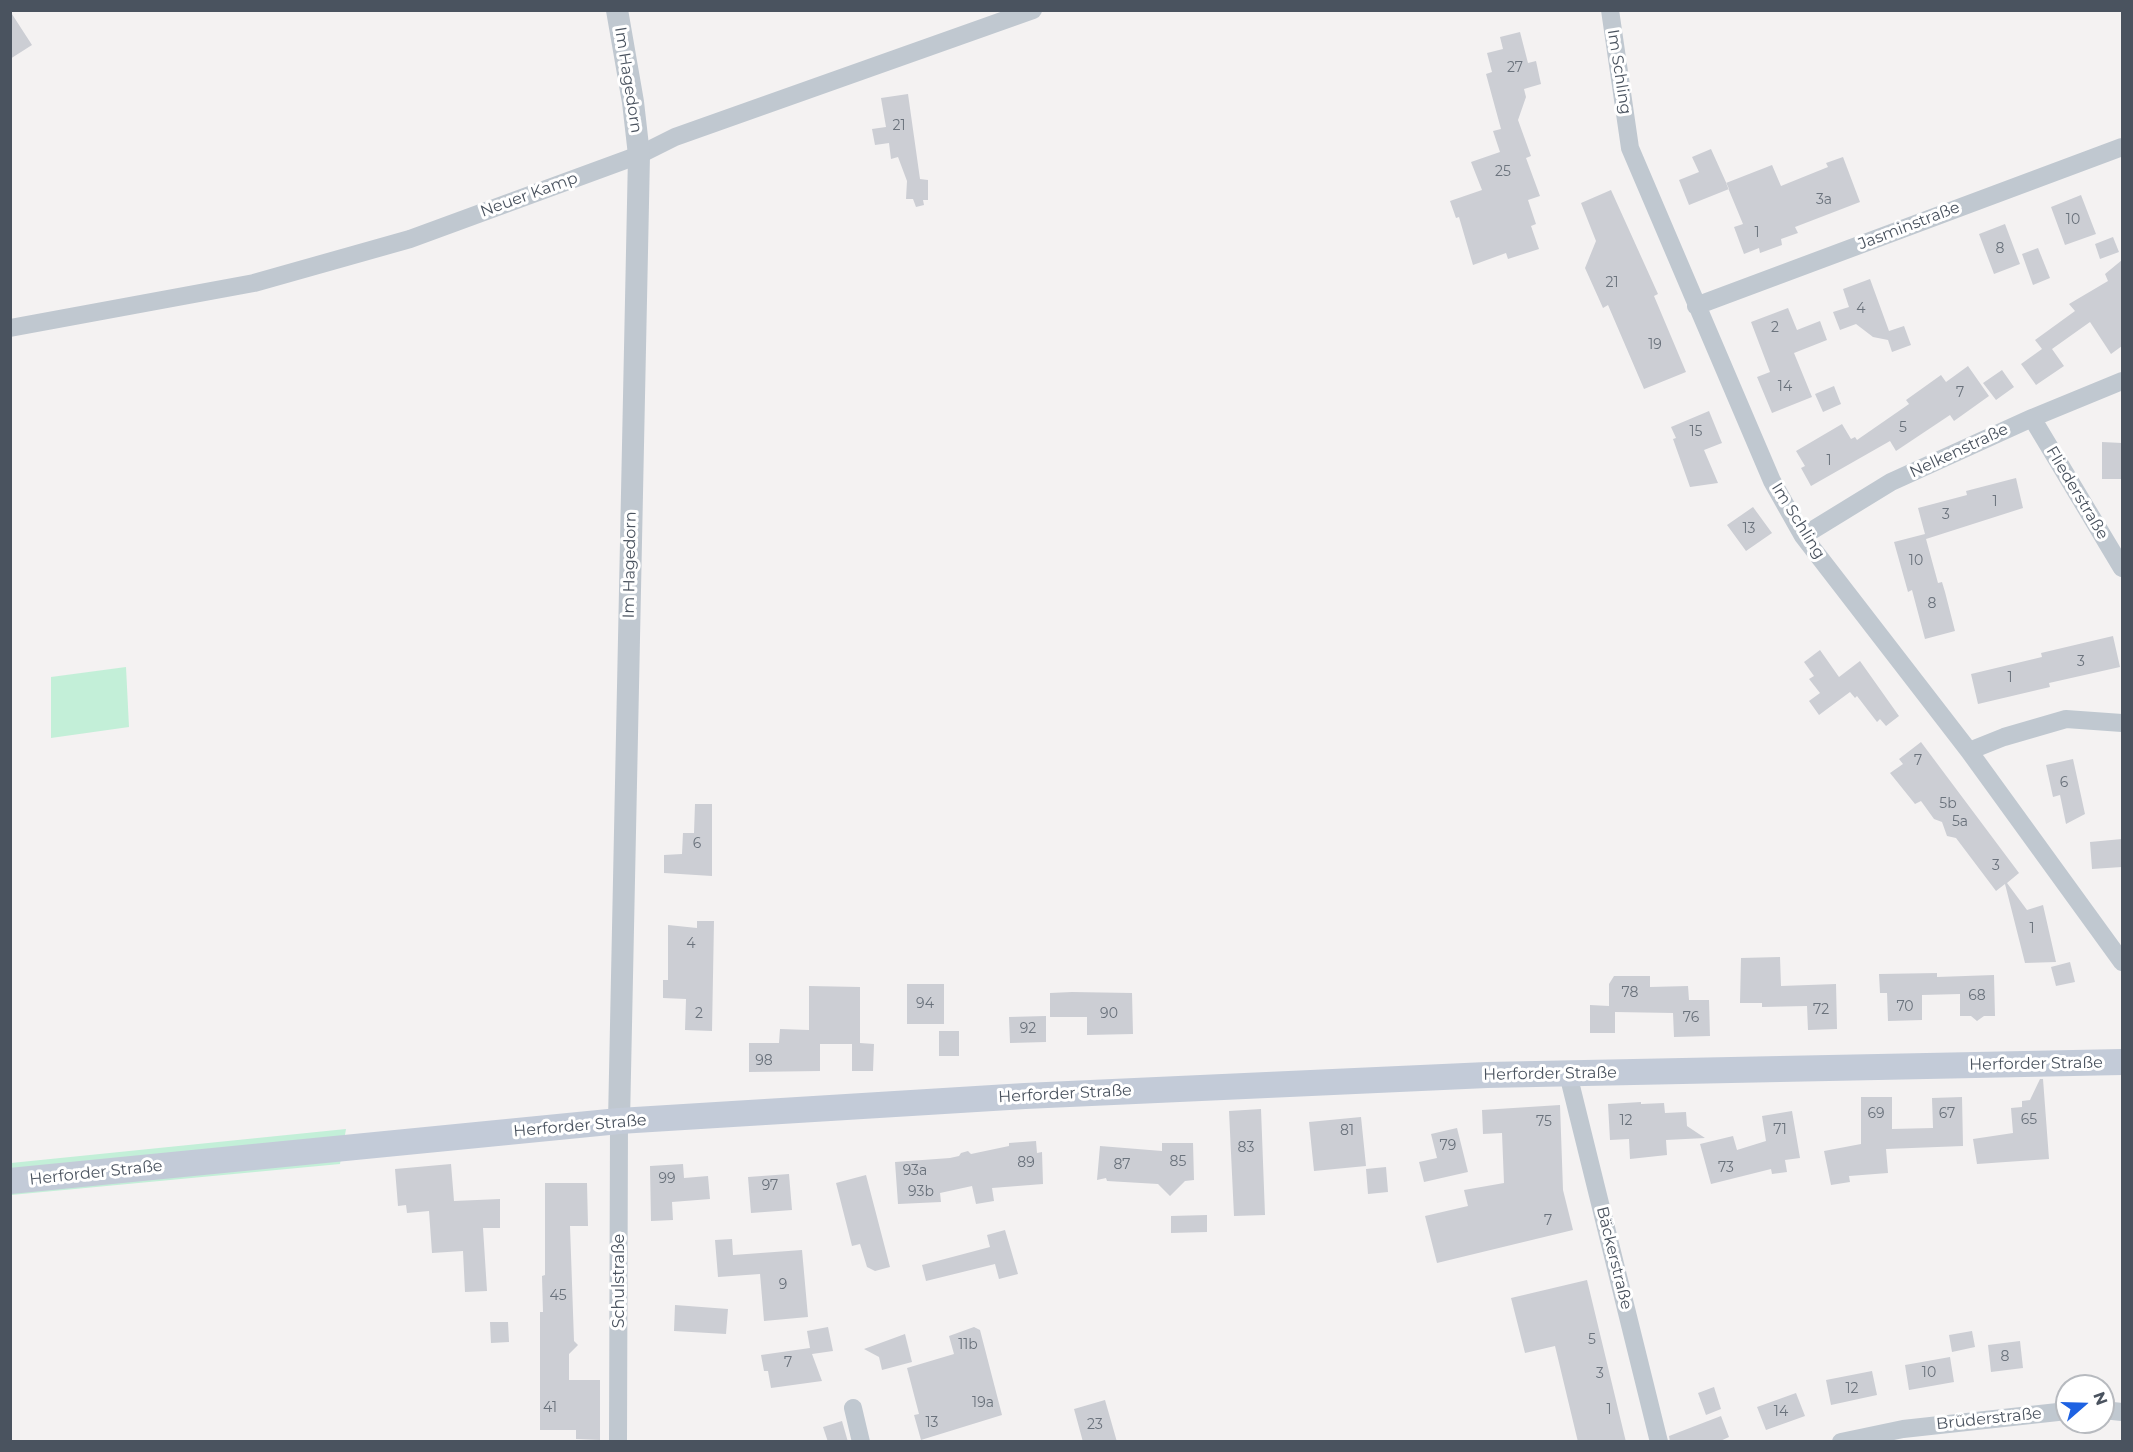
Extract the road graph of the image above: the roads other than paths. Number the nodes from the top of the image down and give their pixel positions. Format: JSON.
{"nodes":[{"id":1,"x":617,"y":10,"type":"edge"},
{"id":2,"x":1033,"y":10,"type":"edge"},
{"id":3,"x":1610,"y":10,"type":"edge"},
{"id":4,"x":2122,"y":147,"type":"edge"},
{"id":5,"x":639,"y":155,"type":"junction"},
{"id":6,"x":1696,"y":306,"type":"junction"},
{"id":7,"x":10,"y":328,"type":"edge"},
{"id":8,"x":2122,"y":381,"type":"edge"},
{"id":9,"x":2032,"y":418,"type":"junction"},
{"id":10,"x":1803,"y":536,"type":"junction"},
{"id":11,"x":2122,"y":567,"type":"edge"},
{"id":12,"x":2122,"y":723,"type":"edge"},
{"id":13,"x":1969,"y":751,"type":"junction"},
{"id":14,"x":2122,"y":962,"type":"edge"},
{"id":15,"x":2122,"y":1062,"type":"edge"},
{"id":16,"x":1568,"y":1074,"type":"junction"},
{"id":17,"x":619,"y":1121,"type":"junction"},
{"id":18,"x":10,"y":1181,"type":"edge"},
{"id":19,"x":853,"y":1408,"type":"dead end"},
{"id":20,"x":2055,"y":1412,"type":"edge"},
{"id":21,"x":618,"y":1442,"type":"edge"},
{"id":22,"x":861,"y":1442,"type":"edge"},
{"id":23,"x":1659,"y":1442,"type":"edge"},
{"id":24,"x":1841,"y":1442,"type":"edge"}],
"edges":[{"from":1,"to":5,"type":"street","name":"Im Hagedorn"},
{"from":2,"to":5,"type":"street","name":"Neuer Kamp"},
{"from":3,"to":6,"type":"street","name":"Im Schling"},
{"from":4,"to":6,"type":"street","name":"Jasminstraße"},
{"from":5,"to":7,"type":"street","name":"Neuer Kamp"},
{"from":5,"to":17,"type":"street","name":"Im Hagedorn"},
{"from":6,"to":10,"type":"street","name":"Im Schling"},
{"from":8,"to":9,"type":"street","name":"Nelkenstraße"},
{"from":9,"to":10,"type":"street","name":"Nelkenstraße"},
{"from":9,"to":11,"type":"street","name":"Fliederstraße"},
{"from":10,"to":13,"type":"street","name":"Im Schling"},
{"from":12,"to":13,"type":"street"},
{"from":13,"to":14,"type":"street","name":"Im Schling"},
{"from":15,"to":16,"type":"main road","name":"Herforder Straße"},
{"from":16,"to":17,"type":"main road","name":"Herforder Straße"},
{"from":16,"to":23,"type":"street","name":"Bäckerstraße"},
{"from":17,"to":18,"type":"main road","name":"Herforder Straße"},
{"from":17,"to":21,"type":"street","name":"Schulstraße"},
{"from":19,"to":22,"type":"street"},
{"from":20,"to":24,"type":"street","name":"Brüderstraße"}]}
